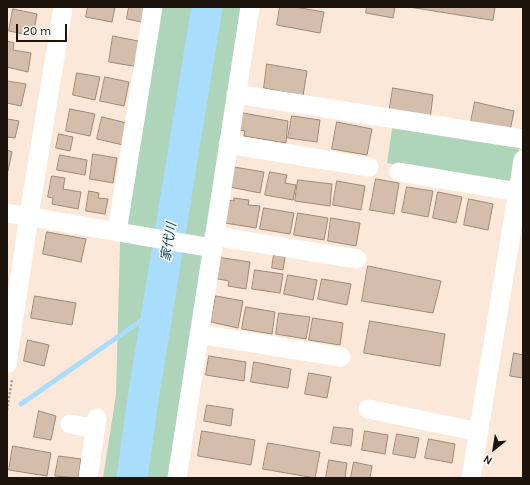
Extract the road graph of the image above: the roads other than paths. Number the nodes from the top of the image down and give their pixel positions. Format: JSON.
{"nodes":[{"id":1,"x":62,"y":7,"type":"edge"},
{"id":2,"x":153,"y":7,"type":"edge"},
{"id":3,"x":250,"y":7,"type":"edge"},
{"id":4,"x":236,"y":94,"type":"junction"},
{"id":5,"x":523,"y":139,"type":"edge"},
{"id":6,"x":228,"y":144,"type":"junction"},
{"id":7,"x":523,"y":160,"type":"edge"},
{"id":8,"x":369,"y":167,"type":"dead end"},
{"id":9,"x":399,"y":172,"type":"dead end"},
{"id":10,"x":518,"y":192,"type":"junction"},
{"id":11,"x":7,"y":212,"type":"edge"},
{"id":12,"x":29,"y":216,"type":"junction"},
{"id":13,"x":117,"y":232,"type":"junction"},
{"id":14,"x":208,"y":244,"type":"junction"},
{"id":15,"x":357,"y":259,"type":"dead end"},
{"id":16,"x":199,"y":334,"type":"junction"},
{"id":17,"x":341,"y":357,"type":"dead end"},
{"id":18,"x":7,"y":364,"type":"edge"},
{"id":19,"x":368,"y":409,"type":"dead end"},
{"id":20,"x":70,"y":424,"type":"dead end"},
{"id":21,"x":479,"y":432,"type":"junction"},
{"id":22,"x":88,"y":478,"type":"edge"},
{"id":23,"x":177,"y":478,"type":"edge"},
{"id":24,"x":471,"y":478,"type":"edge"}],
"edges":[{"from":1,"to":12,"type":"street"},
{"from":2,"to":13,"type":"street"},
{"from":3,"to":4,"type":"street"},
{"from":4,"to":5,"type":"street"},
{"from":4,"to":6,"type":"street"},
{"from":6,"to":8,"type":"street"},
{"from":6,"to":14,"type":"street"},
{"from":7,"to":10,"type":"street"},
{"from":9,"to":10,"type":"street"},
{"from":10,"to":21,"type":"street"},
{"from":11,"to":12,"type":"street"},
{"from":12,"to":13,"type":"street"},
{"from":12,"to":18,"type":"street"},
{"from":13,"to":14,"type":"street"},
{"from":14,"to":15,"type":"street"},
{"from":14,"to":16,"type":"street"},
{"from":16,"to":17,"type":"street"},
{"from":16,"to":23,"type":"street"},
{"from":19,"to":21,"type":"street"},
{"from":20,"to":22,"type":"street"},
{"from":21,"to":24,"type":"street"}]}
